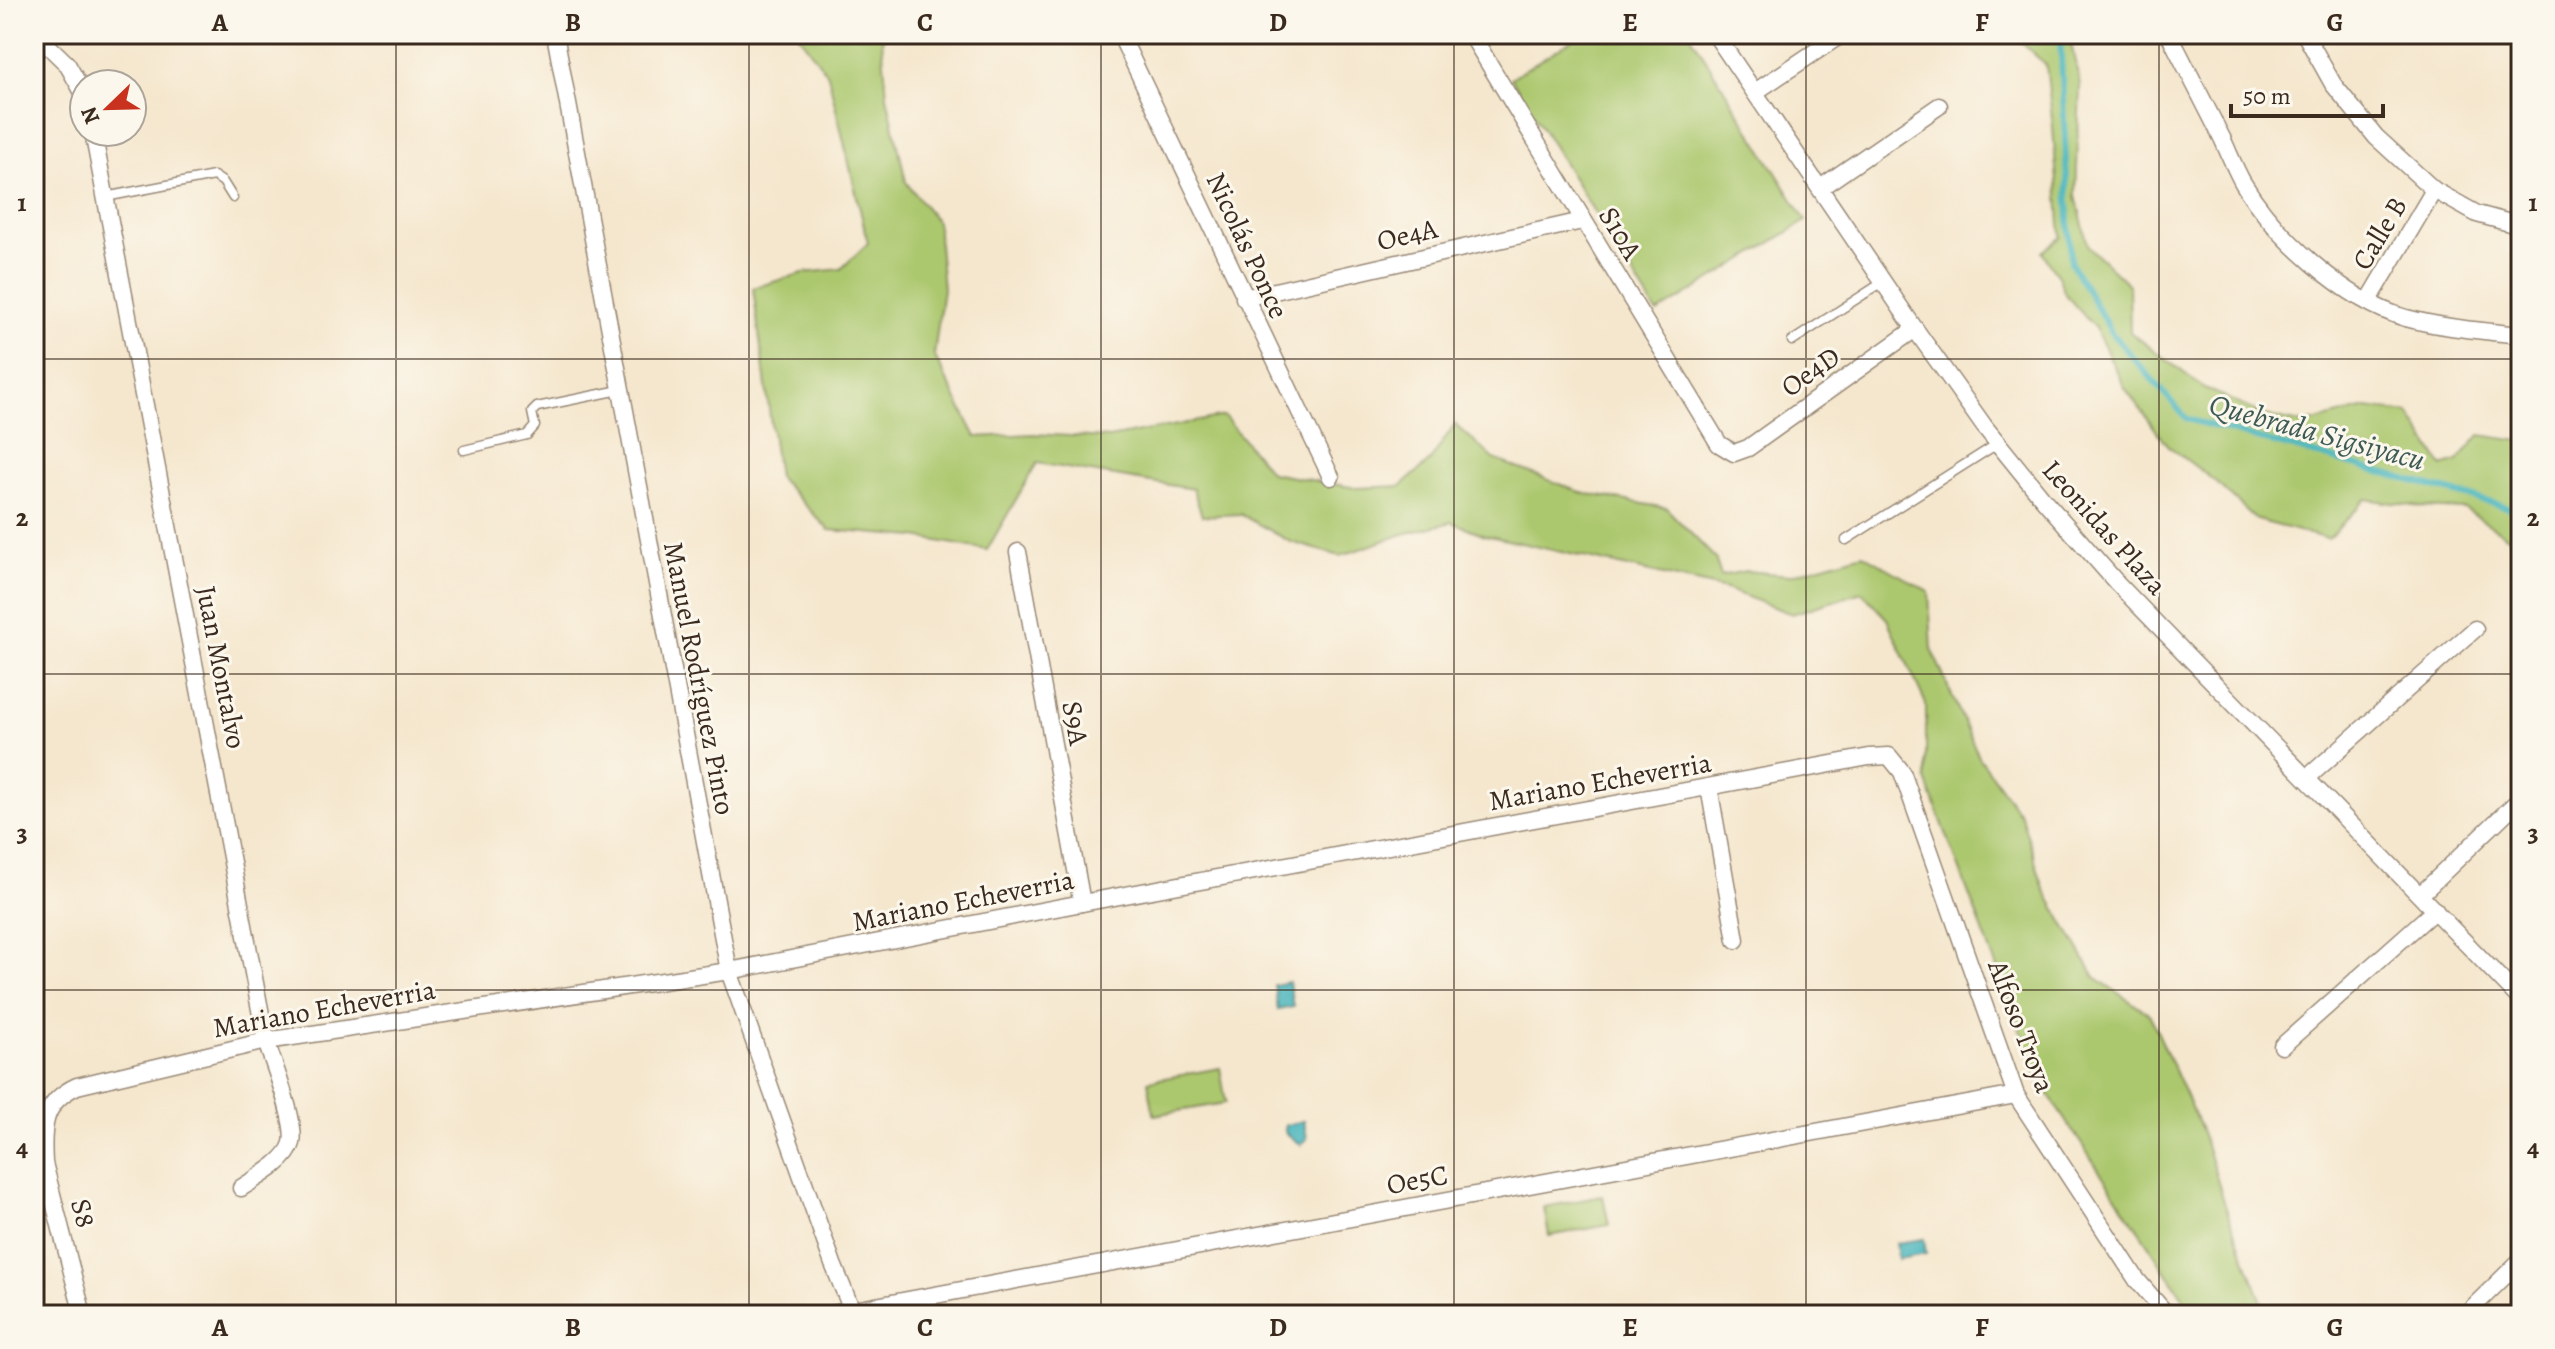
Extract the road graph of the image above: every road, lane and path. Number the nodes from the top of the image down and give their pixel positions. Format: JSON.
{"nodes":[{"id":1,"x":36,"y":34,"type":"edge"},
{"id":2,"x":555,"y":34,"type":"edge"},
{"id":3,"x":1120,"y":34,"type":"edge"},
{"id":4,"x":1471,"y":34,"type":"edge"},
{"id":5,"x":1715,"y":34,"type":"edge"},
{"id":6,"x":1842,"y":34,"type":"edge"},
{"id":7,"x":2169,"y":34,"type":"edge"},
{"id":8,"x":2305,"y":34,"type":"edge"},
{"id":9,"x":69,"y":68,"type":"edge"},
{"id":10,"x":1755,"y":92,"type":"junction"},
{"id":11,"x":1939,"y":106,"type":"dead end"},
{"id":12,"x":96,"y":148,"type":"edge"},
{"id":13,"x":1820,"y":188,"type":"junction"},
{"id":14,"x":2434,"y":190,"type":"junction"},
{"id":15,"x":105,"y":197,"type":"junction"},
{"id":16,"x":233,"y":198,"type":"dead end"},
{"id":17,"x":1582,"y":221,"type":"junction"},
{"id":18,"x":2521,"y":226,"type":"edge"},
{"id":19,"x":1883,"y":282,"type":"junction"},
{"id":20,"x":1244,"y":298,"type":"junction"},
{"id":21,"x":2368,"y":302,"type":"junction"},
{"id":22,"x":1915,"y":329,"type":"junction"},
{"id":23,"x":2521,"y":335,"type":"edge"},
{"id":24,"x":1792,"y":341,"type":"dead end"},
{"id":25,"x":620,"y":390,"type":"junction"},
{"id":26,"x":1998,"y":443,"type":"junction"},
{"id":27,"x":464,"y":450,"type":"dead end"},
{"id":28,"x":1734,"y":453,"type":"joint"},
{"id":29,"x":1331,"y":477,"type":"dead end"},
{"id":30,"x":1846,"y":540,"type":"dead end"},
{"id":31,"x":1018,"y":552,"type":"dead end"},
{"id":32,"x":2475,"y":629,"type":"dead end"},
{"id":33,"x":1902,"y":772,"type":"joint"},
{"id":34,"x":2307,"y":778,"type":"junction"},
{"id":35,"x":1709,"y":787,"type":"junction"},
{"id":36,"x":2521,"y":798,"type":"edge"},
{"id":37,"x":2420,"y":895,"type":"junction"},
{"id":38,"x":1082,"y":903,"type":"junction"},
{"id":39,"x":2435,"y":910,"type":"junction"},
{"id":40,"x":1736,"y":940,"type":"dead end"},
{"id":41,"x":729,"y":971,"type":"junction"},
{"id":42,"x":2520,"y":996,"type":"edge"},
{"id":43,"x":266,"y":1041,"type":"junction"},
{"id":44,"x":2282,"y":1046,"type":"dead end"},
{"id":45,"x":2016,"y":1095,"type":"junction"},
{"id":46,"x":45,"y":1123,"type":"joint"},
{"id":47,"x":241,"y":1188,"type":"dead end"},
{"id":48,"x":2521,"y":1260,"type":"edge"},
{"id":49,"x":853,"y":1312,"type":"edge"},
{"id":50,"x":83,"y":1315,"type":"edge"},
{"id":51,"x":827,"y":1315,"type":"edge"},
{"id":52,"x":2167,"y":1315,"type":"edge"},
{"id":53,"x":2465,"y":1315,"type":"edge"}],
"edges":[{"from":1,"to":9,"type":"street"},
{"from":2,"to":25,"type":"street","name":"Manuel Rodríguez Pinto"},
{"from":3,"to":20,"type":"street","name":"Nicolás Ponce"},
{"from":4,"to":17,"type":"street","name":"S10A"},
{"from":5,"to":10,"type":"street","name":"Leonidas Plaza"},
{"from":6,"to":10,"type":"street"},
{"from":7,"to":21,"type":"street"},
{"from":8,"to":14,"type":"street"},
{"from":10,"to":13,"type":"street","name":"Leonidas Plaza"},
{"from":11,"to":13,"type":"street"},
{"from":12,"to":15,"type":"street","name":"Juan Montalvo"},
{"from":13,"to":19,"type":"street","name":"Leonidas Plaza"},
{"from":14,"to":18,"type":"street"},
{"from":14,"to":21,"type":"street","name":"Calle B"},
{"from":15,"to":16,"type":"lane"},
{"from":15,"to":43,"type":"street","name":"Juan Montalvo"},
{"from":17,"to":20,"type":"street","name":"Oe4A"},
{"from":17,"to":28,"type":"street","name":"S10A"},
{"from":19,"to":22,"type":"street","name":"Leonidas Plaza"},
{"from":19,"to":24,"type":"lane"},
{"from":20,"to":29,"type":"street","name":"Nicolás Ponce"},
{"from":21,"to":23,"type":"street"},
{"from":22,"to":26,"type":"street","name":"Leonidas Plaza"},
{"from":22,"to":28,"type":"street","name":"Oe4D"},
{"from":25,"to":27,"type":"lane"},
{"from":25,"to":41,"type":"street","name":"Manuel Rodríguez Pinto"},
{"from":26,"to":30,"type":"lane"},
{"from":26,"to":34,"type":"street","name":"Leonidas Plaza"},
{"from":31,"to":38,"type":"street","name":"S9A"},
{"from":32,"to":34,"type":"street"},
{"from":33,"to":35,"type":"street","name":"Mariano Echeverria"},
{"from":33,"to":45,"type":"street","name":"Alfoso Troya"},
{"from":34,"to":37,"type":"street","name":"Leonidas Plaza"},
{"from":35,"to":38,"type":"street","name":"Mariano Echeverria"},
{"from":35,"to":40,"type":"street"},
{"from":36,"to":37,"type":"street"},
{"from":37,"to":39,"type":"street","name":"Leonidas Plaza"},
{"from":38,"to":41,"type":"street","name":"Mariano Echeverria"},
{"from":39,"to":42,"type":"street","name":"Leonidas Plaza"},
{"from":39,"to":44,"type":"street"},
{"from":41,"to":43,"type":"street","name":"Mariano Echeverria"},
{"from":41,"to":49,"type":"street","name":"Manuel Rodríguez Pinto"},
{"from":43,"to":46,"type":"street","name":"Mariano Echeverria"},
{"from":43,"to":47,"type":"street","name":"Juan Montalvo"},
{"from":45,"to":49,"type":"street","name":"Oe5C"},
{"from":45,"to":52,"type":"street","name":"Alfoso Troya"},
{"from":46,"to":50,"type":"street","name":"S8"},
{"from":48,"to":53,"type":"street"},
{"from":49,"to":51,"type":"street","name":"Oe5C"}]}
